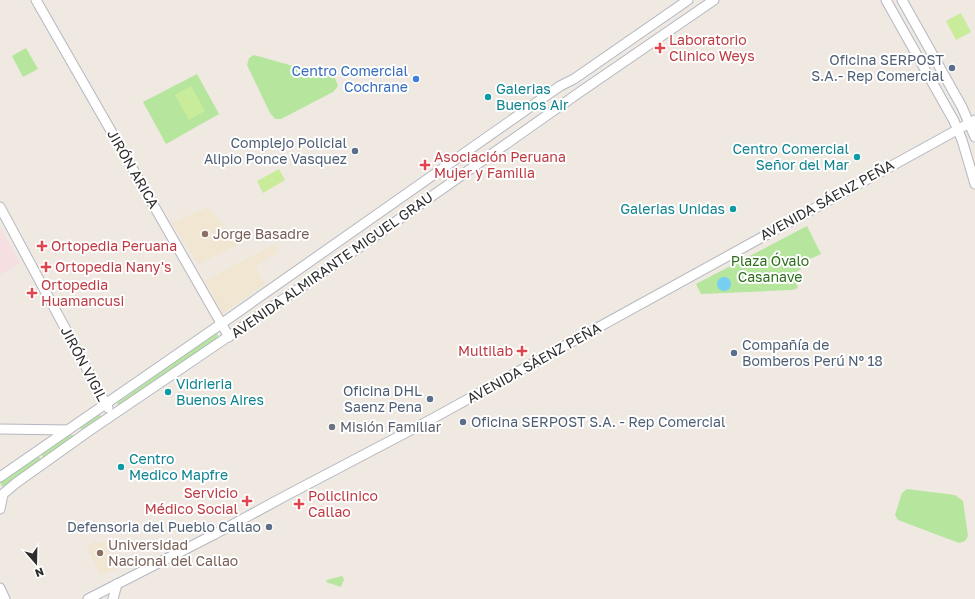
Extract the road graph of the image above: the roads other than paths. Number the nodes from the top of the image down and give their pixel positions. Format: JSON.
{"nodes":[{"id":1,"x":36,"y":0,"type":"edge"},
{"id":2,"x":688,"y":0,"type":"edge"},
{"id":3,"x":714,"y":0,"type":"edge"},
{"id":4,"x":886,"y":0,"type":"edge"},
{"id":5,"x":902,"y":0,"type":"edge"},
{"id":6,"x":972,"y":121,"type":"edge"},
{"id":7,"x":958,"y":129,"type":"junction"},
{"id":8,"x":975,"y":137,"type":"edge"},
{"id":9,"x":464,"y":154,"type":"junction"},
{"id":10,"x":471,"y":168,"type":"junction"},
{"id":11,"x":975,"y":184,"type":"edge"},
{"id":12,"x":0,"y":207,"type":"edge"},
{"id":13,"x":222,"y":324,"type":"junction"},
{"id":14,"x":229,"y":337,"type":"junction"},
{"id":15,"x":105,"y":404,"type":"junction"},
{"id":16,"x":112,"y":416,"type":"junction"},
{"id":17,"x":0,"y":429,"type":"edge"},
{"id":18,"x":42,"y":430,"type":"junction"},
{"id":19,"x":68,"y":430,"type":"junction"},
{"id":20,"x":89,"y":431,"type":"junction"},
{"id":21,"x":46,"y":445,"type":"junction"},
{"id":22,"x":34,"y":454,"type":"junction"},
{"id":23,"x":43,"y":464,"type":"junction"},
{"id":24,"x":0,"y":477,"type":"edge"},
{"id":25,"x":0,"y":504,"type":"edge"},
{"id":26,"x":117,"y":584,"type":"junction"},
{"id":27,"x":0,"y":588,"type":"edge"},
{"id":28,"x":5,"y":599,"type":"edge"},
{"id":29,"x":88,"y":599,"type":"edge"},
{"id":30,"x":113,"y":599,"type":"edge"}],
"edges":[{"from":1,"to":13,"type":"main road","name":"JIRÓN ARICA"},
{"from":2,"to":9,"type":"main road","name":"AVENIDA ALMIRANTE MIGUEL GRAU"},
{"from":3,"to":10,"type":"main road","name":"AVENIDA ALMIRANTE MIGUEL GRAU"},
{"from":4,"to":7,"type":"main road"},
{"from":5,"to":6,"type":"main road"},
{"from":6,"to":7,"type":"main road","name":"AVENIDA SÁENZ PEÑA"},
{"from":6,"to":8,"type":"main road"},
{"from":7,"to":11,"type":"main road"},
{"from":7,"to":26,"type":"main road","name":"AVENIDA SÁENZ PEÑA"},
{"from":9,"to":10,"type":"main road"},
{"from":9,"to":13,"type":"main road","name":"AVENIDA ALMIRANTE MIGUEL GRAU"},
{"from":10,"to":14,"type":"main road","name":"AVENIDA ALMIRANTE MIGUEL GRAU"},
{"from":12,"to":15,"type":"main road","name":"JIRÓN VIGIL"},
{"from":13,"to":14,"type":"main road","name":"JIRÓN ARICA"},
{"from":13,"to":15,"type":"main road","name":"AVENIDA ALMIRANTE MIGUEL GRAU"},
{"from":14,"to":16,"type":"main road","name":"AVENIDA ALMIRANTE MIGUEL GRAU"},
{"from":15,"to":16,"type":"main road","name":"JIRÓN VIGIL"},
{"from":15,"to":19,"type":"main road","name":"AVENIDA ALMIRANTE MIGUEL GRAU"},
{"from":16,"to":20,"type":"main road","name":"AVENIDA ALMIRANTE MIGUEL GRAU"},
{"from":17,"to":18,"type":"main road"},
{"from":18,"to":19,"type":"main road"},
{"from":18,"to":21,"type":"main road"},
{"from":19,"to":20,"type":"main road"},
{"from":19,"to":21,"type":"main road","name":"AVENIDA ALMIRANTE MIGUEL GRAU"},
{"from":20,"to":23,"type":"main road","name":"AVENIDA ALMIRANTE MIGUEL GRAU"},
{"from":21,"to":22,"type":"main road","name":"AVENIDA ALMIRANTE MIGUEL GRAU"},
{"from":22,"to":23,"type":"main road"},
{"from":22,"to":24,"type":"main road","name":"AVENIDA ALMIRANTE MIGUEL GRAU"},
{"from":23,"to":25,"type":"main road","name":"AVENIDA ALMIRANTE MIGUEL GRAU"},
{"from":26,"to":29,"type":"main road","name":"AVENIDA SÁENZ PEÑA"},
{"from":26,"to":30,"type":"main road"},
{"from":27,"to":28,"type":"main road"}]}
